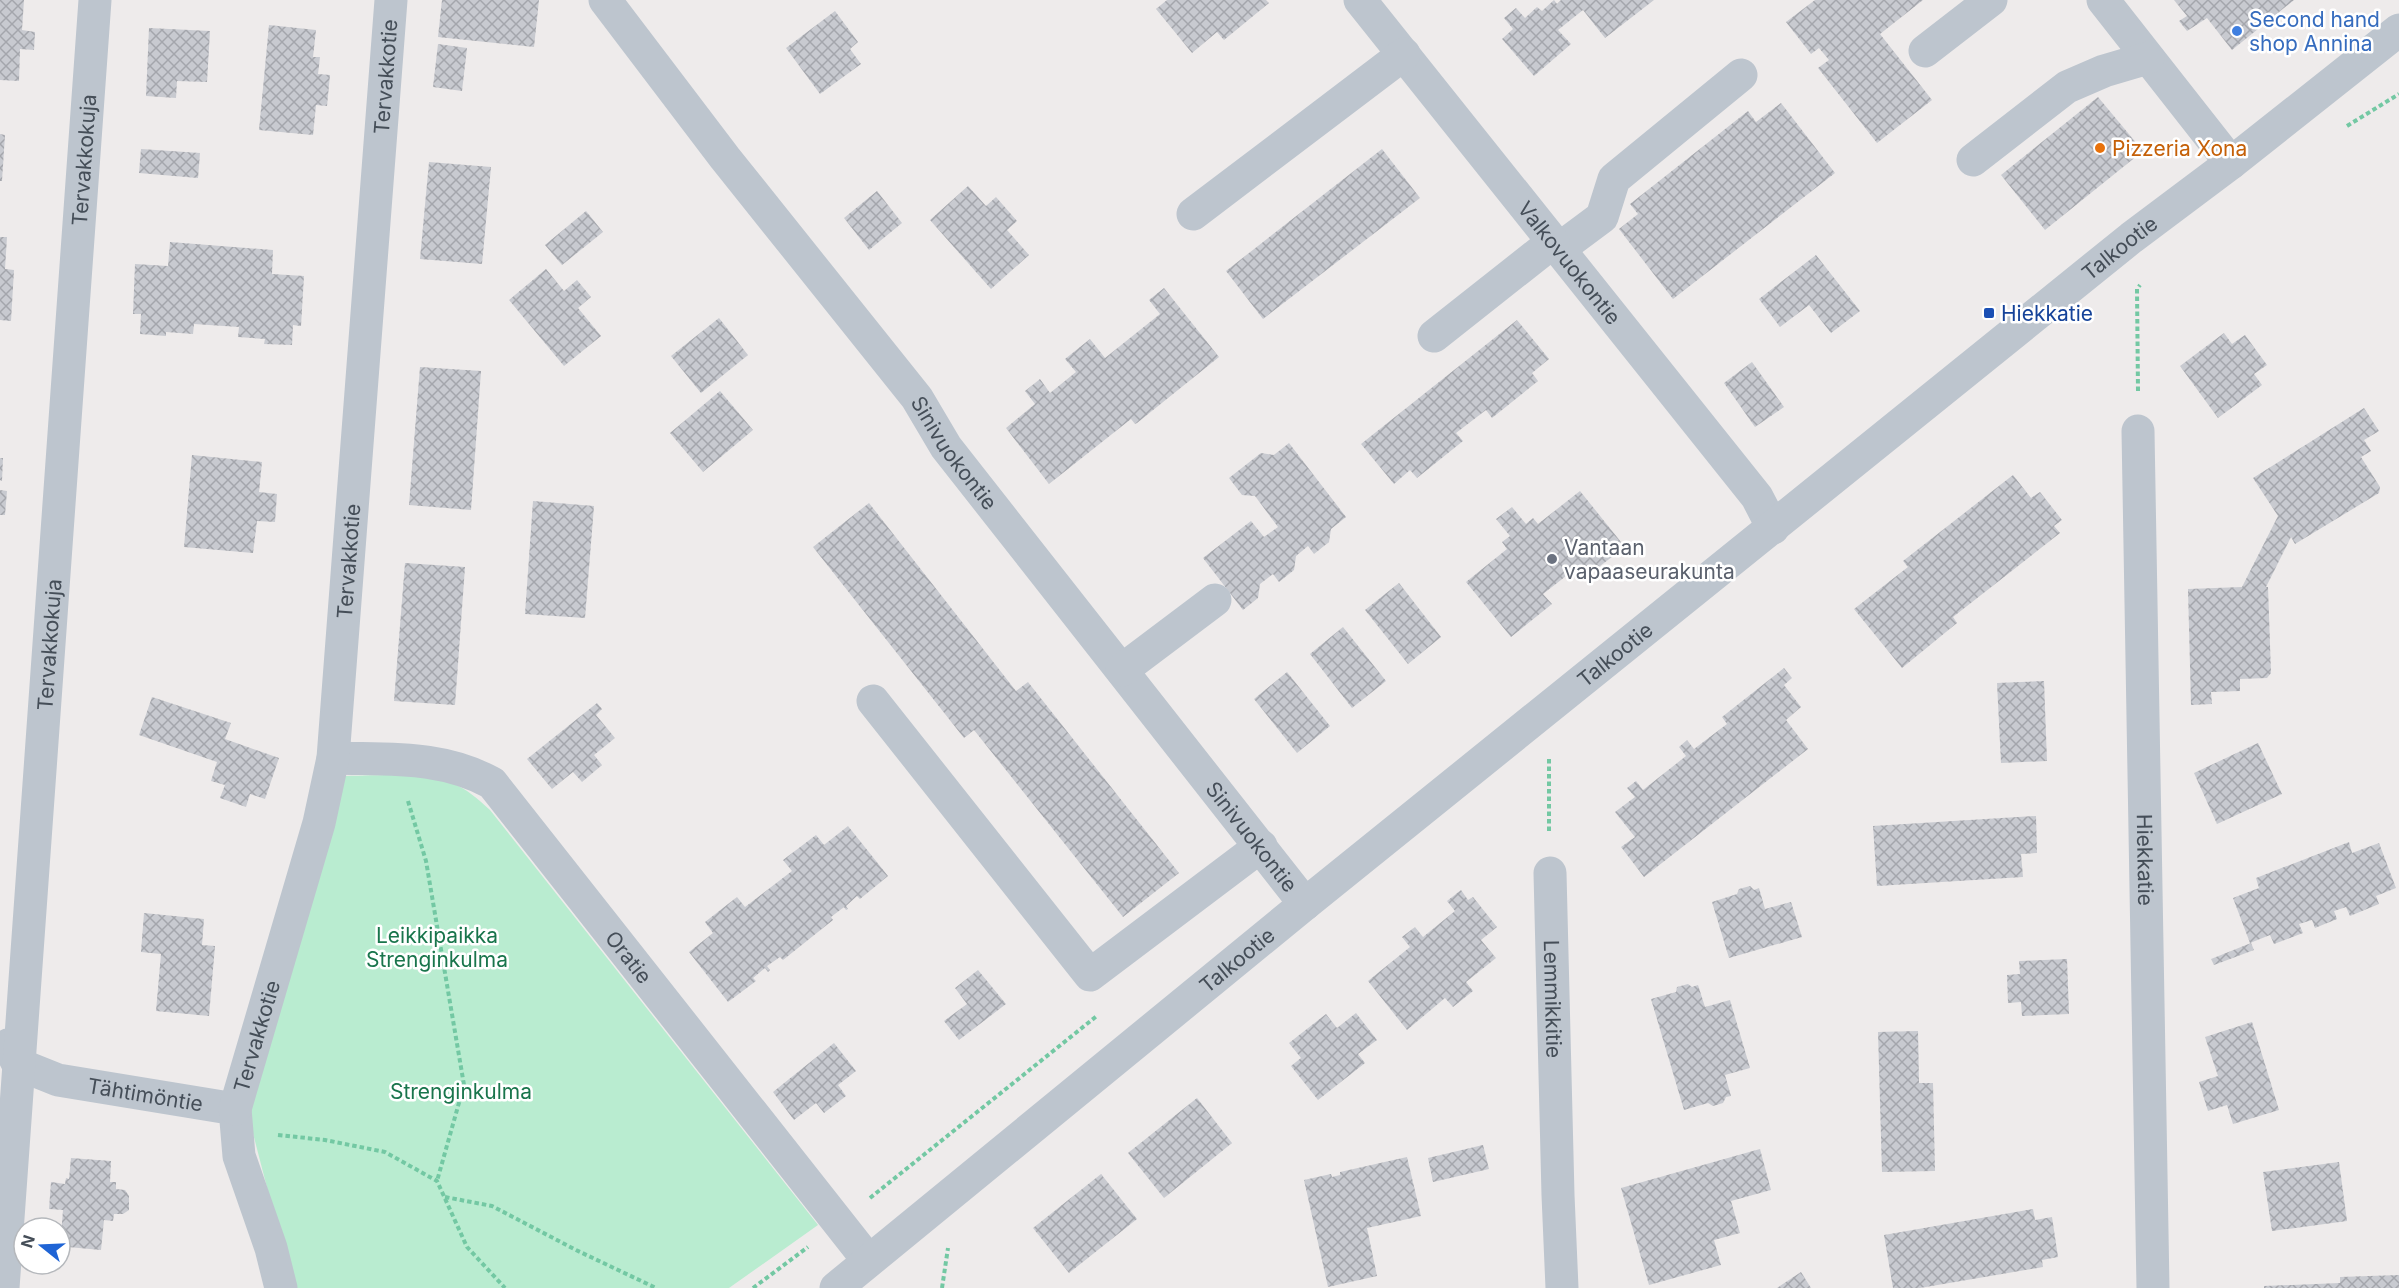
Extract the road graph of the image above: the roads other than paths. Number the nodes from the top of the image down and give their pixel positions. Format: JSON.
{"nodes":[{"id":1,"x":95,"y":0,"type":"edge"},
{"id":2,"x":391,"y":0,"type":"edge"},
{"id":3,"x":605,"y":0,"type":"edge"},
{"id":4,"x":1360,"y":0,"type":"edge"},
{"id":5,"x":1991,"y":0,"type":"edge"},
{"id":6,"x":2103,"y":0,"type":"edge"},
{"id":7,"x":2399,"y":30,"type":"edge"},
{"id":8,"x":1925,"y":51,"type":"dead end"},
{"id":9,"x":1404,"y":54,"type":"junction"},
{"id":10,"x":2148,"y":58,"type":"junction"},
{"id":11,"x":1742,"y":75,"type":"dead end"},
{"id":12,"x":1973,"y":160,"type":"dead end"},
{"id":13,"x":2231,"y":163,"type":"junction"},
{"id":14,"x":1193,"y":214,"type":"dead end"},
{"id":15,"x":1556,"y":246,"type":"junction"},
{"id":16,"x":1434,"y":336,"type":"dead end"},
{"id":17,"x":2138,"y":431,"type":"road end"},
{"id":18,"x":1773,"y":528,"type":"junction"},
{"id":19,"x":1215,"y":600,"type":"dead end"},
{"id":20,"x":1122,"y":670,"type":"junction"},
{"id":21,"x":873,"y":701,"type":"dead end"},
{"id":22,"x":333,"y":758,"type":"junction"},
{"id":23,"x":1261,"y":846,"type":"junction"},
{"id":24,"x":1550,"y":873,"type":"road end"},
{"id":25,"x":1305,"y":904,"type":"junction"},
{"id":26,"x":0,"y":1032,"type":"edge"},
{"id":27,"x":18,"y":1064,"type":"junction"},
{"id":28,"x":237,"y":1123,"type":"junction"},
{"id":29,"x":868,"y":1260,"type":"junction"},
{"id":30,"x":838,"y":1287,"type":"edge"},
{"id":31,"x":3,"y":1288,"type":"edge"},
{"id":32,"x":281,"y":1288,"type":"edge"},
{"id":33,"x":1562,"y":1288,"type":"edge"},
{"id":34,"x":2153,"y":1288,"type":"edge"}],
"edges":[{"from":1,"to":27,"type":"street","name":"Tervakkokuja"},
{"from":2,"to":22,"type":"street","name":"Tervakkotie"},
{"from":3,"to":20,"type":"street","name":"Sinivuokontie"},
{"from":4,"to":9,"type":"street","name":"Valkovuokontie"},
{"from":5,"to":8,"type":"street"},
{"from":6,"to":10,"type":"street"},
{"from":7,"to":13,"type":"street","name":"Talkootie"},
{"from":9,"to":14,"type":"street"},
{"from":9,"to":15,"type":"street","name":"Valkovuokontie"},
{"from":10,"to":12,"type":"street"},
{"from":10,"to":13,"type":"street"},
{"from":11,"to":15,"type":"street"},
{"from":13,"to":18,"type":"street","name":"Talkootie"},
{"from":15,"to":16,"type":"street"},
{"from":15,"to":18,"type":"street","name":"Valkovuokontie"},
{"from":17,"to":34,"type":"street","name":"Hiekkatie"},
{"from":18,"to":25,"type":"street","name":"Talkootie"},
{"from":19,"to":20,"type":"street"},
{"from":20,"to":23,"type":"street","name":"Sinivuokontie"},
{"from":21,"to":23,"type":"street"},
{"from":22,"to":28,"type":"street","name":"Tervakkotie"},
{"from":22,"to":29,"type":"street","name":"Oratie"},
{"from":23,"to":25,"type":"street","name":"Sinivuokontie"},
{"from":24,"to":33,"type":"street","name":"Lemmikkitie"},
{"from":25,"to":29,"type":"street","name":"Talkootie"},
{"from":26,"to":27,"type":"street"},
{"from":27,"to":28,"type":"street","name":"Tähtimöntie"},
{"from":27,"to":31,"type":"street","name":"Tervakkokuja"},
{"from":28,"to":32,"type":"street"},
{"from":29,"to":30,"type":"street","name":"Talkootie"}]}
